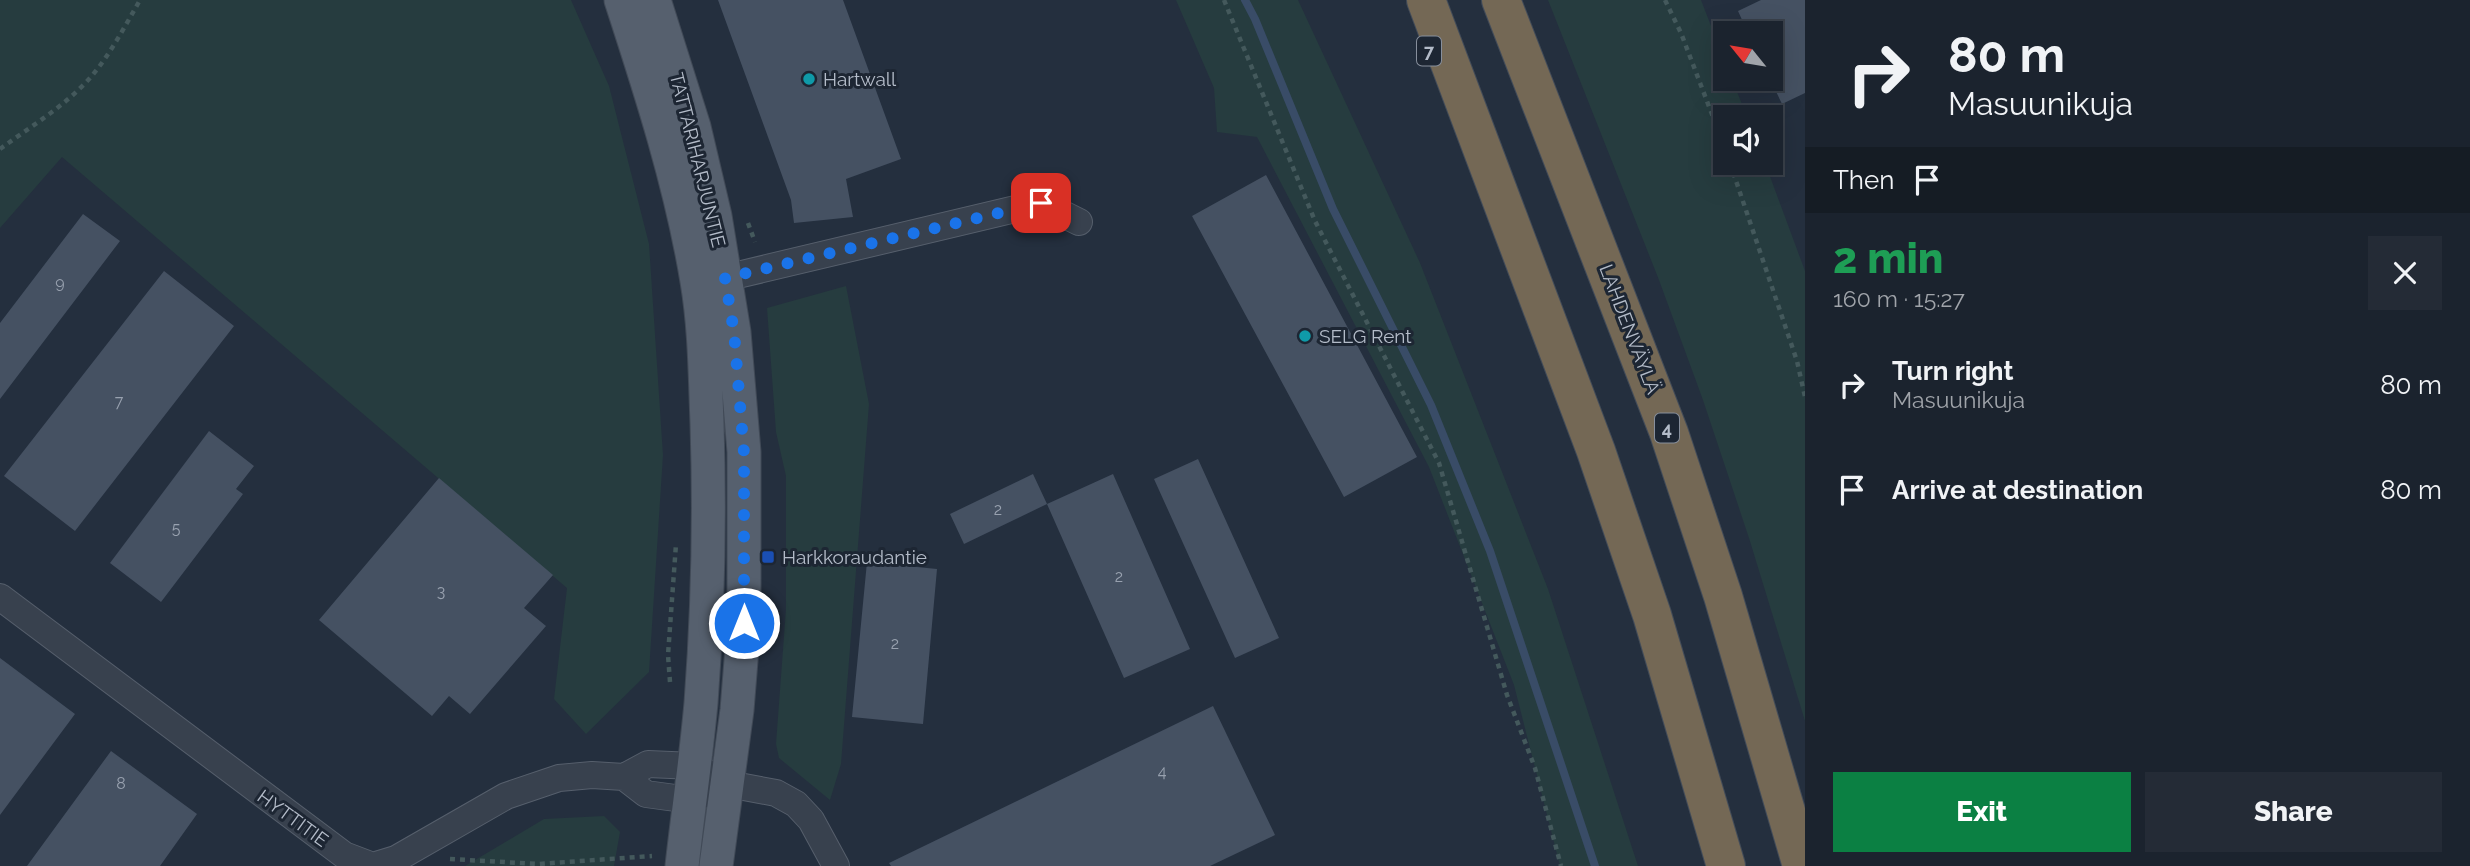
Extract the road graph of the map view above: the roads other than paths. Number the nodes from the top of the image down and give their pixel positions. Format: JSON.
{"nodes":[{"id":1,"x":621,"y":0,"type":"edge"},
{"id":2,"x":654,"y":0,"type":"edge"},
{"id":3,"x":1400,"y":0,"type":"edge"},
{"id":4,"x":1426,"y":0,"type":"edge"},
{"id":5,"x":1501,"y":0,"type":"edge"},
{"id":6,"x":1462,"y":99,"type":"junction"},
{"id":7,"x":1079,"y":222,"type":"dead end"},
{"id":8,"x":711,"y":280,"type":"junction"},
{"id":9,"x":0,"y":597,"type":"edge"},
{"id":10,"x":694,"y":766,"type":"junction"},
{"id":11,"x":624,"y":777,"type":"junction"},
{"id":12,"x":728,"y":784,"type":"junction"},
{"id":13,"x":690,"y":800,"type":"junction"},
{"id":14,"x":667,"y":861,"type":"edge"},
{"id":15,"x":373,"y":866,"type":"edge"},
{"id":16,"x":716,"y":866,"type":"edge"},
{"id":17,"x":836,"y":866,"type":"edge"},
{"id":18,"x":1726,"y":866,"type":"edge"},
{"id":19,"x":1802,"y":866,"type":"edge"}],
"edges":[{"from":1,"to":8,"type":"main road","name":"TATTARIHARJUNTIE"},
{"from":2,"to":8,"type":"main road","name":"TATTARIHARJUNTIE"},
{"from":3,"to":6,"type":"highway","number":"7"},
{"from":4,"to":6,"type":"highway"},
{"from":5,"to":19,"type":"highway","name":"LAHDENVÄYLÄ","number":"4"},
{"from":6,"to":18,"type":"highway"},
{"from":7,"to":8,"type":"street"},
{"from":8,"to":10,"type":"main road","name":"TATTARIHARJUNTIE"},
{"from":8,"to":12,"type":"main road","name":"TATTARIHARJUNTIE"},
{"from":9,"to":15,"type":"street","name":"HYTTITIE"},
{"from":10,"to":11,"type":"street","name":"HYTTITIE"},
{"from":10,"to":12,"type":"street","name":"HYTTITIE"},
{"from":10,"to":13,"type":"main road","name":"TATTARIHARJUNTIE"},
{"from":11,"to":13,"type":"street","name":"HYTTITIE"},
{"from":11,"to":15,"type":"street","name":"HYTTITIE"},
{"from":12,"to":13,"type":"street"},
{"from":12,"to":16,"type":"main road","name":"TATTARIHARJUNTIE"},
{"from":12,"to":17,"type":"street"},
{"from":13,"to":14,"type":"main road","name":"TATTARIHARJUNTIE"}]}
